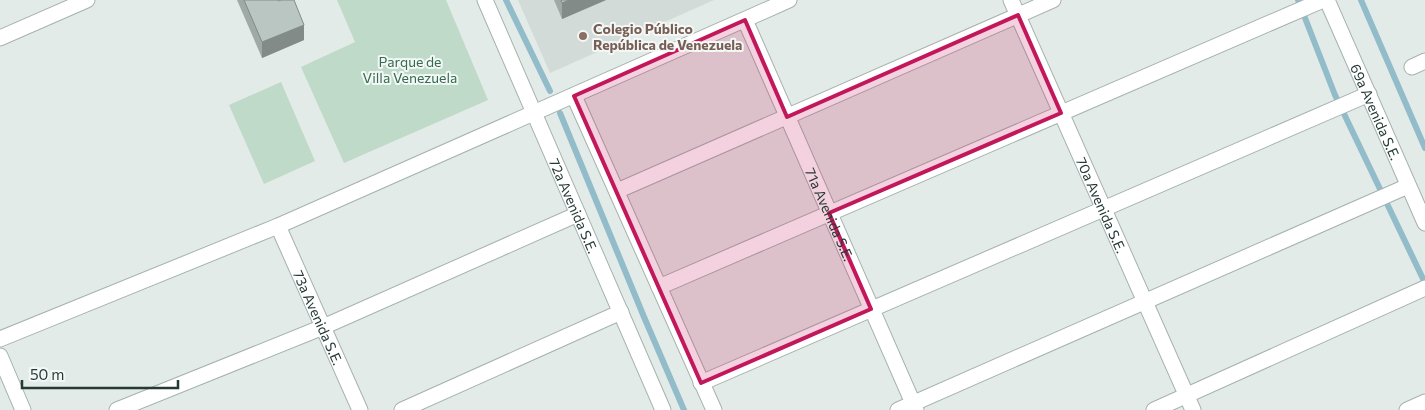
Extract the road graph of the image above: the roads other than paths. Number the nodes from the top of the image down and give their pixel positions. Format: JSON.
{"nodes":[{"id":1,"x":87,"y":0,"type":"edge"},
{"id":2,"x":485,"y":0,"type":"edge"},
{"id":3,"x":789,"y":0,"type":"edge"},
{"id":4,"x":1011,"y":0,"type":"edge"},
{"id":5,"x":1053,"y":0,"type":"edge"},
{"id":6,"x":1323,"y":0,"type":"edge"},
{"id":7,"x":1327,"y":0,"type":"edge"},
{"id":8,"x":1018,"y":16,"type":"junction"},
{"id":9,"x":745,"y":20,"type":"junction"},
{"id":10,"x":0,"y":38,"type":"edge"},
{"id":11,"x":1369,"y":94,"type":"junction"},
{"id":12,"x":574,"y":96,"type":"junction"},
{"id":13,"x":534,"y":113,"type":"junction"},
{"id":14,"x":1061,"y":113,"type":"junction"},
{"id":15,"x":787,"y":117,"type":"junction"},
{"id":16,"x":1408,"y":186,"type":"junction"},
{"id":17,"x":617,"y":191,"type":"junction"},
{"id":18,"x":1104,"y":209,"type":"junction"},
{"id":19,"x":829,"y":213,"type":"junction"},
{"id":20,"x":578,"y":214,"type":"junction"},
{"id":21,"x":1425,"y":223,"type":"edge"},
{"id":22,"x":278,"y":226,"type":"junction"},
{"id":23,"x":659,"y":287,"type":"junction"},
{"id":24,"x":1425,"y":288,"type":"edge"},
{"id":25,"x":1145,"y":302,"type":"junction"},
{"id":26,"x":871,"y":309,"type":"junction"},
{"id":27,"x":620,"y":312,"type":"junction"},
{"id":28,"x":323,"y":327,"type":"junction"},
{"id":29,"x":0,"y":339,"type":"edge"},
{"id":30,"x":0,"y":356,"type":"edge"},
{"id":31,"x":701,"y":383,"type":"junction"},
{"id":32,"x":1186,"y":396,"type":"junction"},
{"id":33,"x":1425,"y":402,"type":"edge"},
{"id":34,"x":914,"y":407,"type":"edge"},
{"id":35,"x":658,"y":408,"type":"edge"},
{"id":36,"x":23,"y":410,"type":"edge"},
{"id":37,"x":117,"y":410,"type":"edge"},
{"id":38,"x":360,"y":410,"type":"edge"},
{"id":39,"x":402,"y":410,"type":"edge"},
{"id":40,"x":714,"y":410,"type":"edge"},
{"id":41,"x":898,"y":410,"type":"edge"},
{"id":42,"x":1154,"y":410,"type":"edge"},
{"id":43,"x":1192,"y":410,"type":"edge"},
{"id":44,"x":1407,"y":410,"type":"edge"}],
"edges":[{"from":1,"to":10,"type":"street"},
{"from":2,"to":13,"type":"street","name":"72a Avenida S.E."},
{"from":3,"to":9,"type":"street"},
{"from":4,"to":8,"type":"street","name":"70a Avenida S.E."},
{"from":5,"to":8,"type":"street"},
{"from":6,"to":14,"type":"street"},
{"from":7,"to":11,"type":"street","name":"69a Avenida S.E."},
{"from":8,"to":14,"type":"street","name":"70a Avenida S.E."},
{"from":8,"to":15,"type":"street"},
{"from":9,"to":12,"type":"street"},
{"from":9,"to":15,"type":"street","name":"71a Avenida S.E."},
{"from":11,"to":16,"type":"street","name":"69a Avenida S.E."},
{"from":11,"to":18,"type":"street"},
{"from":12,"to":13,"type":"street"},
{"from":12,"to":17,"type":"street"},
{"from":13,"to":20,"type":"street","name":"72a Avenida S.E."},
{"from":13,"to":22,"type":"street"},
{"from":14,"to":18,"type":"street","name":"70a Avenida S.E."},
{"from":14,"to":19,"type":"street"},
{"from":15,"to":17,"type":"street"},
{"from":15,"to":19,"type":"street","name":"71a Avenida S.E."},
{"from":16,"to":21,"type":"street","name":"69a Avenida S.E."},
{"from":16,"to":25,"type":"street"},
{"from":17,"to":23,"type":"street"},
{"from":18,"to":25,"type":"street","name":"70a Avenida S.E."},
{"from":18,"to":26,"type":"street"},
{"from":19,"to":23,"type":"street"},
{"from":19,"to":26,"type":"street","name":"71a Avenida S.E."},
{"from":20,"to":27,"type":"street","name":"72a Avenida S.E."},
{"from":20,"to":28,"type":"street"},
{"from":22,"to":28,"type":"street","name":"73a Avenida S.E."},
{"from":22,"to":29,"type":"street"},
{"from":23,"to":31,"type":"street"},
{"from":24,"to":32,"type":"street"},
{"from":25,"to":32,"type":"street","name":"70a Avenida S.E."},
{"from":25,"to":34,"type":"street"},
{"from":26,"to":31,"type":"street"},
{"from":26,"to":34,"type":"street","name":"71a Avenida S.E."},
{"from":27,"to":35,"type":"street","name":"72a Avenida S.E."},
{"from":27,"to":39,"type":"street"},
{"from":28,"to":37,"type":"street"},
{"from":28,"to":38,"type":"street","name":"73a Avenida S.E."},
{"from":30,"to":36,"type":"street"},
{"from":31,"to":40,"type":"street"},
{"from":32,"to":42,"type":"street"},
{"from":32,"to":43,"type":"street","name":"70a Avenida S.E."},
{"from":33,"to":44,"type":"street"},
{"from":34,"to":41,"type":"street"}]}
